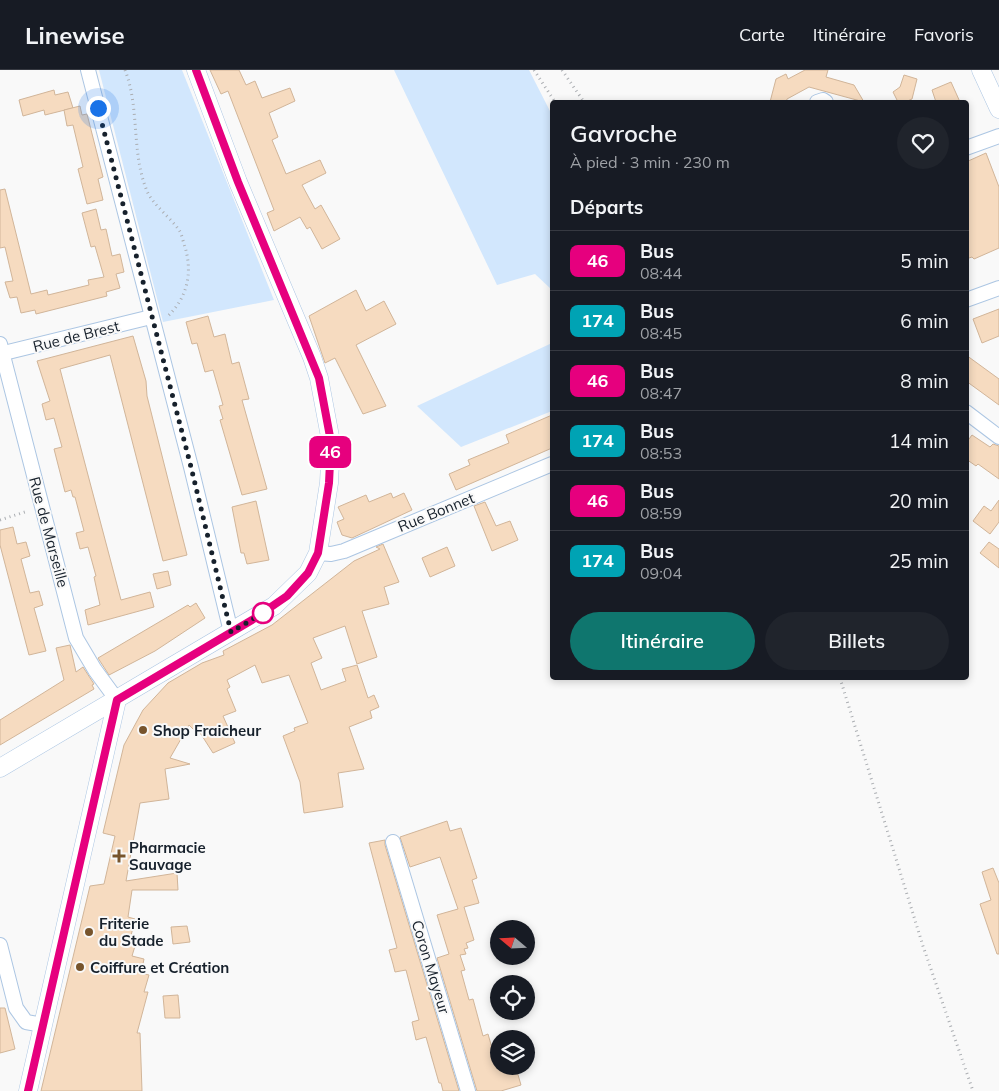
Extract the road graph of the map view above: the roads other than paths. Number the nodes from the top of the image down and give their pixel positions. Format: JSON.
{"nodes":[{"id":1,"x":88,"y":70,"type":"edge"},
{"id":2,"x":196,"y":70,"type":"edge"},
{"id":3,"x":981,"y":70,"type":"edge"},
{"id":4,"x":999,"y":109,"type":"edge"},
{"id":5,"x":999,"y":136,"type":"edge"},
{"id":6,"x":969,"y":147,"type":"edge"},
{"id":7,"x":999,"y":288,"type":"edge"},
{"id":8,"x":969,"y":299,"type":"edge"},
{"id":9,"x":152,"y":323,"type":"junction"},
{"id":10,"x":1,"y":351,"type":"edge"},
{"id":11,"x":969,"y":414,"type":"edge"},
{"id":12,"x":999,"y":437,"type":"edge"},
{"id":13,"x":550,"y":465,"type":"edge"},
{"id":14,"x":318,"y":553,"type":"junction"},
{"id":15,"x":231,"y":632,"type":"junction"},
{"id":16,"x":117,"y":700,"type":"junction"},
{"id":17,"x":0,"y":768,"type":"edge"},
{"id":18,"x":394,"y":842,"type":"dead end"},
{"id":19,"x":0,"y":945,"type":"edge"},
{"id":20,"x":44,"y":1025,"type":"junction"},
{"id":21,"x":28,"y":1091,"type":"edge"},
{"id":22,"x":468,"y":1091,"type":"edge"}],
"edges":[{"from":1,"to":9,"type":"street"},
{"from":2,"to":14,"type":"street"},
{"from":3,"to":4,"type":"street"},
{"from":5,"to":6,"type":"street"},
{"from":7,"to":8,"type":"street"},
{"from":9,"to":10,"type":"street","name":"Rue de Brest"},
{"from":9,"to":15,"type":"street"},
{"from":10,"to":16,"type":"street","name":"Rue de Marseille"},
{"from":11,"to":12,"type":"street"},
{"from":13,"to":14,"type":"street","name":"Rue Bonnet"},
{"from":14,"to":15,"type":"street"},
{"from":15,"to":16,"type":"street"},
{"from":16,"to":17,"type":"street"},
{"from":16,"to":20,"type":"street"},
{"from":18,"to":22,"type":"street","name":"Coron Mayeur"},
{"from":19,"to":20,"type":"street"},
{"from":20,"to":21,"type":"street"}]}
